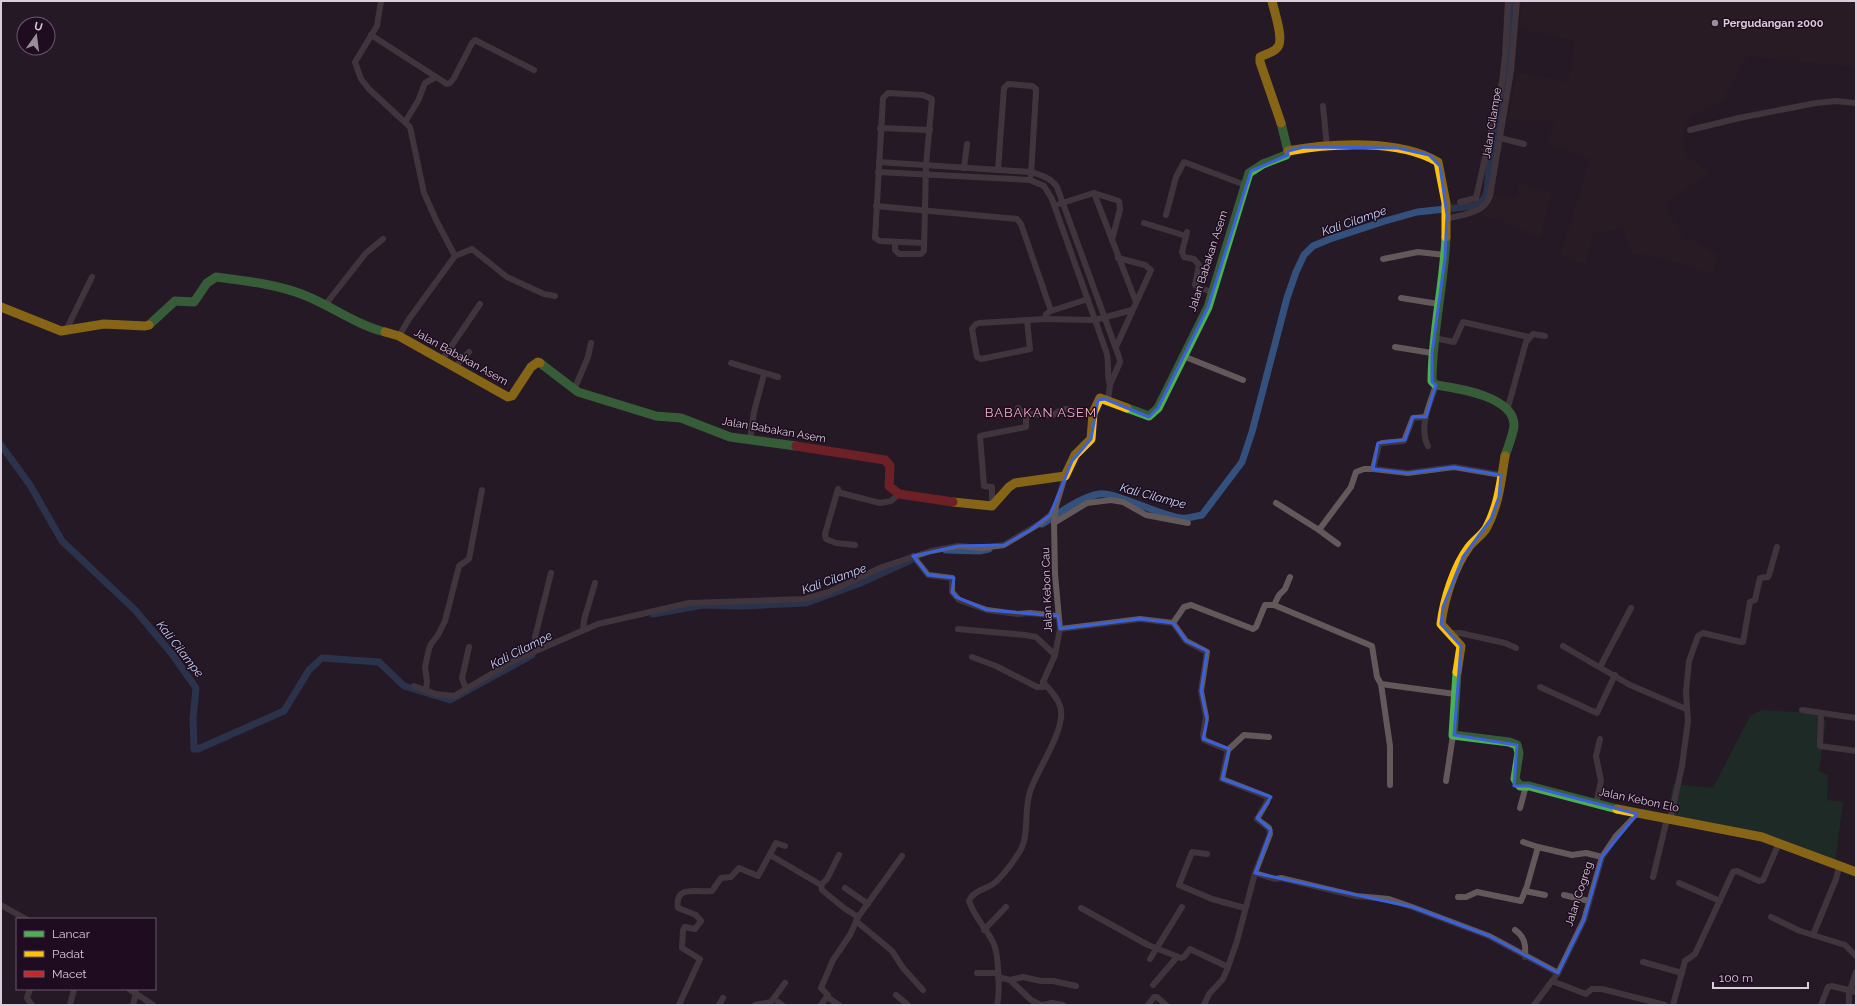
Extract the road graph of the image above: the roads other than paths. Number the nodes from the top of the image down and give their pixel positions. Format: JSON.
{"nodes":[{"id":1,"x":381,"y":1,"type":"edge"},
{"id":2,"x":1272,"y":1,"type":"edge"},
{"id":3,"x":1508,"y":1,"type":"edge"},
{"id":4,"x":1517,"y":1,"type":"edge"},
{"id":5,"x":371,"y":35,"type":"junction"},
{"id":6,"x":1509,"y":39,"type":"junction"},
{"id":7,"x":534,"y":70,"type":"dead end"},
{"id":8,"x":1507,"y":71,"type":"junction"},
{"id":9,"x":436,"y":77,"type":"junction"},
{"id":10,"x":1856,"y":103,"type":"edge"},
{"id":11,"x":1323,"y":106,"type":"dead end"},
{"id":12,"x":405,"y":122,"type":"junction"},
{"id":13,"x":880,"y":128,"type":"junction"},
{"id":14,"x":930,"y":130,"type":"junction"},
{"id":15,"x":1690,"y":130,"type":"dead end"},
{"id":16,"x":1500,"y":138,"type":"junction"},
{"id":17,"x":967,"y":144,"type":"dead end"},
{"id":18,"x":1524,"y":144,"type":"dead end"},
{"id":19,"x":1327,"y":147,"type":"junction"},
{"id":20,"x":1288,"y":151,"type":"junction"},
{"id":21,"x":879,"y":162,"type":"junction"},
{"id":22,"x":926,"y":165,"type":"junction"},
{"id":23,"x":964,"y":168,"type":"junction"},
{"id":24,"x":998,"y":170,"type":"junction"},
{"id":25,"x":878,"y":172,"type":"junction"},
{"id":26,"x":1031,"y":172,"type":"junction"},
{"id":27,"x":926,"y":174,"type":"junction"},
{"id":28,"x":1030,"y":180,"type":"junction"},
{"id":29,"x":1245,"y":185,"type":"junction"},
{"id":30,"x":1094,"y":193,"type":"junction"},
{"id":31,"x":1460,"y":202,"type":"dead end"},
{"id":32,"x":1063,"y":203,"type":"junction"},
{"id":33,"x":876,"y":206,"type":"junction"},
{"id":34,"x":1054,"y":206,"type":"junction"},
{"id":35,"x":924,"y":210,"type":"junction"},
{"id":36,"x":1446,"y":213,"type":"junction"},
{"id":37,"x":1166,"y":215,"type":"dead end"},
{"id":38,"x":1144,"y":223,"type":"dead end"},
{"id":39,"x":383,"y":239,"type":"dead end"},
{"id":40,"x":1112,"y":240,"type":"junction"},
{"id":41,"x":895,"y":242,"type":"junction"},
{"id":42,"x":924,"y":243,"type":"junction"},
{"id":43,"x":1445,"y":255,"type":"junction"},
{"id":44,"x":455,"y":256,"type":"junction"},
{"id":45,"x":1118,"y":258,"type":"junction"},
{"id":46,"x":1383,"y":259,"type":"dead end"},
{"id":47,"x":92,"y":277,"type":"dead end"},
{"id":48,"x":1212,"y":292,"type":"junction"},
{"id":49,"x":555,"y":296,"type":"dead end"},
{"id":50,"x":1401,"y":298,"type":"dead end"},
{"id":51,"x":1088,"y":299,"type":"junction"},
{"id":52,"x":1136,"y":302,"type":"junction"},
{"id":53,"x":480,"y":304,"type":"dead end"},
{"id":54,"x":1439,"y":304,"type":"junction"},
{"id":55,"x":325,"y":305,"type":"junction"},
{"id":56,"x":1,"y":307,"type":"edge"},
{"id":57,"x":1132,"y":310,"type":"junction"},
{"id":58,"x":1051,"y":311,"type":"junction"},
{"id":59,"x":1104,"y":318,"type":"junction"},
{"id":60,"x":1044,"y":319,"type":"junction"},
{"id":61,"x":1027,"y":320,"type":"junction"},
{"id":62,"x":1095,"y":320,"type":"junction"},
{"id":63,"x":65,"y":332,"type":"junction"},
{"id":64,"x":399,"y":336,"type":"junction"},
{"id":65,"x":1545,"y":336,"type":"dead end"},
{"id":66,"x":1529,"y":337,"type":"junction"},
{"id":67,"x":1434,"y":338,"type":"junction"},
{"id":68,"x":591,"y":343,"type":"dead end"},
{"id":69,"x":1116,"y":347,"type":"junction"},
{"id":70,"x":1394,"y":347,"type":"dead end"},
{"id":71,"x":469,"y":352,"type":"dead end"},
{"id":72,"x":1432,"y":353,"type":"junction"},
{"id":73,"x":1183,"y":356,"type":"junction"},
{"id":74,"x":442,"y":360,"type":"junction"},
{"id":75,"x":731,"y":363,"type":"dead end"},
{"id":76,"x":455,"y":367,"type":"junction"},
{"id":77,"x":764,"y":374,"type":"junction"},
{"id":78,"x":778,"y":377,"type":"dead end"},
{"id":79,"x":1243,"y":380,"type":"dead end"},
{"id":80,"x":1436,"y":384,"type":"junction"},
{"id":81,"x":1110,"y":386,"type":"junction"},
{"id":82,"x":574,"y":390,"type":"junction"},
{"id":83,"x":1108,"y":400,"type":"junction"},
{"id":84,"x":1018,"y":408,"type":"dead end"},
{"id":85,"x":1507,"y":411,"type":"junction"},
{"id":86,"x":1093,"y":413,"type":"junction"},
{"id":87,"x":1026,"y":415,"type":"junction"},
{"id":88,"x":1426,"y":417,"type":"junction"},
{"id":89,"x":750,"y":440,"type":"junction"},
{"id":90,"x":1428,"y":446,"type":"dead end"},
{"id":91,"x":1373,"y":469,"type":"junction"},
{"id":92,"x":1065,"y":476,"type":"junction"},
{"id":93,"x":1502,"y":476,"type":"junction"},
{"id":94,"x":482,"y":490,"type":"dead end"},
{"id":95,"x":899,"y":494,"type":"junction"},
{"id":96,"x":1276,"y":503,"type":"dead end"},
{"id":97,"x":992,"y":506,"type":"junction"},
{"id":98,"x":1056,"y":509,"type":"junction"},
{"id":99,"x":1054,"y":522,"type":"junction"},
{"id":100,"x":1188,"y":524,"type":"dead end"},
{"id":101,"x":1319,"y":530,"type":"junction"},
{"id":102,"x":1338,"y":544,"type":"dead end"},
{"id":103,"x":855,"y":545,"type":"dead end"},
{"id":104,"x":1776,"y":547,"type":"dead end"},
{"id":105,"x":914,"y":559,"type":"junction"},
{"id":106,"x":551,"y":573,"type":"dead end"},
{"id":107,"x":1290,"y":577,"type":"dead end"},
{"id":108,"x":595,"y":582,"type":"dead end"},
{"id":109,"x":1274,"y":604,"type":"junction"},
{"id":110,"x":1631,"y":608,"type":"dead end"},
{"id":111,"x":1058,"y":616,"type":"junction"},
{"id":112,"x":1173,"y":623,"type":"junction"},
{"id":113,"x":958,"y":629,"type":"dead end"},
{"id":114,"x":1060,"y":629,"type":"junction"},
{"id":115,"x":583,"y":630,"type":"junction"},
{"id":116,"x":1450,"y":635,"type":"junction"},
{"id":117,"x":1563,"y":646,"type":"dead end"},
{"id":118,"x":469,"y":647,"type":"dead end"},
{"id":119,"x":1516,"y":648,"type":"dead end"},
{"id":120,"x":538,"y":650,"type":"junction"},
{"id":121,"x":1055,"y":655,"type":"junction"},
{"id":122,"x":972,"y":657,"type":"dead end"},
{"id":123,"x":1600,"y":667,"type":"junction"},
{"id":124,"x":1615,"y":675,"type":"junction"},
{"id":125,"x":1043,"y":682,"type":"junction"},
{"id":126,"x":1381,"y":684,"type":"junction"},
{"id":127,"x":414,"y":686,"type":"dead end"},
{"id":128,"x":1540,"y":687,"type":"dead end"},
{"id":129,"x":426,"y":690,"type":"junction"},
{"id":130,"x":466,"y":690,"type":"junction"},
{"id":131,"x":1455,"y":694,"type":"junction"},
{"id":132,"x":1686,"y":709,"type":"junction"},
{"id":133,"x":1802,"y":710,"type":"dead end"},
{"id":134,"x":1821,"y":713,"type":"junction"},
{"id":135,"x":1856,"y":718,"type":"edge"},
{"id":136,"x":1453,"y":735,"type":"junction"},
{"id":137,"x":1269,"y":737,"type":"dead end"},
{"id":138,"x":1600,"y":739,"type":"dead end"},
{"id":139,"x":1228,"y":750,"type":"junction"},
{"id":140,"x":1856,"y":751,"type":"edge"},
{"id":141,"x":1446,"y":781,"type":"dead end"},
{"id":142,"x":1390,"y":785,"type":"dead end"},
{"id":143,"x":1526,"y":786,"type":"junction"},
{"id":144,"x":1596,"y":804,"type":"junction"},
{"id":145,"x":1520,"y":808,"type":"dead end"},
{"id":146,"x":1637,"y":814,"type":"junction"},
{"id":147,"x":1668,"y":819,"type":"junction"},
{"id":148,"x":1523,"y":842,"type":"dead end"},
{"id":149,"x":1779,"y":843,"type":"junction"},
{"id":150,"x":785,"y":846,"type":"dead end"},
{"id":151,"x":1538,"y":847,"type":"junction"},
{"id":152,"x":1207,"y":854,"type":"dead end"},
{"id":153,"x":770,"y":855,"type":"junction"},
{"id":154,"x":839,"y":855,"type":"dead end"},
{"id":155,"x":902,"y":856,"type":"dead end"},
{"id":156,"x":1602,"y":857,"type":"junction"},
{"id":157,"x":1839,"y":866,"type":"junction"},
{"id":158,"x":1856,"y":872,"type":"edge"},
{"id":159,"x":1255,"y":873,"type":"junction"},
{"id":160,"x":1653,"y":877,"type":"dead end"},
{"id":161,"x":1679,"y":883,"type":"dead end"},
{"id":162,"x":821,"y":885,"type":"junction"},
{"id":163,"x":845,"y":888,"type":"dead end"},
{"id":164,"x":1525,"y":891,"type":"junction"},
{"id":165,"x":1545,"y":895,"type":"dead end"},
{"id":166,"x":1564,"y":895,"type":"dead end"},
{"id":167,"x":1458,"y":897,"type":"dead end"},
{"id":168,"x":1589,"y":901,"type":"junction"},
{"id":169,"x":1720,"y":901,"type":"junction"},
{"id":170,"x":868,"y":904,"type":"junction"},
{"id":171,"x":1,"y":905,"type":"edge"},
{"id":172,"x":1006,"y":907,"type":"dead end"},
{"id":173,"x":1182,"y":907,"type":"dead end"},
{"id":174,"x":1081,"y":908,"type":"dead end"},
{"id":175,"x":1245,"y":908,"type":"junction"},
{"id":176,"x":1771,"y":917,"type":"dead end"},
{"id":177,"x":24,"y":918,"type":"edge"},
{"id":178,"x":857,"y":919,"type":"junction"},
{"id":179,"x":984,"y":930,"type":"junction"},
{"id":180,"x":1515,"y":930,"type":"dead end"},
{"id":181,"x":1812,"y":935,"type":"junction"},
{"id":182,"x":1158,"y":948,"type":"junction"},
{"id":183,"x":1856,"y":956,"type":"edge"},
{"id":184,"x":1177,"y":957,"type":"junction"},
{"id":185,"x":1525,"y":957,"type":"junction"},
{"id":186,"x":1150,"y":959,"type":"dead end"},
{"id":187,"x":1643,"y":962,"type":"dead end"},
{"id":188,"x":1228,"y":967,"type":"junction"},
{"id":189,"x":978,"y":972,"type":"dead end"},
{"id":190,"x":1856,"y":972,"type":"edge"},
{"id":191,"x":1558,"y":973,"type":"junction"},
{"id":192,"x":1682,"y":973,"type":"junction"},
{"id":193,"x":998,"y":975,"type":"junction"},
{"id":194,"x":1010,"y":980,"type":"junction"},
{"id":195,"x":1552,"y":981,"type":"junction"},
{"id":196,"x":785,"y":983,"type":"dead end"},
{"id":197,"x":1153,"y":985,"type":"dead end"},
{"id":198,"x":1076,"y":986,"type":"dead end"},
{"id":199,"x":30,"y":990,"type":"edge"},
{"id":200,"x":74,"y":990,"type":"edge"},
{"id":201,"x":131,"y":990,"type":"edge"},
{"id":202,"x":923,"y":990,"type":"dead end"},
{"id":203,"x":1853,"y":992,"type":"edge"},
{"id":204,"x":136,"y":993,"type":"junction"},
{"id":205,"x":896,"y":995,"type":"dead end"},
{"id":206,"x":827,"y":997,"type":"junction"},
{"id":207,"x":723,"y":998,"type":"dead end"},
{"id":208,"x":32,"y":1005,"type":"edge"},
{"id":209,"x":70,"y":1005,"type":"edge"},
{"id":210,"x":133,"y":1005,"type":"edge"},
{"id":211,"x":153,"y":1005,"type":"edge"},
{"id":212,"x":680,"y":1005,"type":"edge"},
{"id":213,"x":719,"y":1005,"type":"edge"},
{"id":214,"x":755,"y":1005,"type":"edge"},
{"id":215,"x":821,"y":1005,"type":"edge"},
{"id":216,"x":839,"y":1005,"type":"edge"},
{"id":217,"x":908,"y":1005,"type":"edge"},
{"id":218,"x":997,"y":1005,"type":"edge"},
{"id":219,"x":1042,"y":1005,"type":"edge"},
{"id":220,"x":1063,"y":1005,"type":"edge"},
{"id":221,"x":1148,"y":1005,"type":"edge"},
{"id":222,"x":1166,"y":1005,"type":"edge"},
{"id":223,"x":1204,"y":1005,"type":"edge"},
{"id":224,"x":1534,"y":1005,"type":"edge"},
{"id":225,"x":1665,"y":1005,"type":"edge"},
{"id":226,"x":1673,"y":1005,"type":"edge"},
{"id":227,"x":1821,"y":1005,"type":"edge"},
{"id":228,"x":1849,"y":1005,"type":"edge"}],
"edges":[{"from":1,"to":5,"type":"street"},
{"from":2,"to":20,"type":"street"},
{"from":3,"to":6,"type":"street"},
{"from":4,"to":6,"type":"street","name":"Jalan Cilampe"},
{"from":5,"to":9,"type":"street"},
{"from":5,"to":12,"type":"street"},
{"from":6,"to":8,"type":"street","name":"Jalan Cilampe"},
{"from":7,"to":9,"type":"street"},
{"from":8,"to":16,"type":"street","name":"Jalan Cilampe"},
{"from":8,"to":31,"type":"street"},
{"from":9,"to":12,"type":"street"},
{"from":10,"to":15,"type":"street"},
{"from":11,"to":19,"type":"street"},
{"from":12,"to":44,"type":"street"},
{"from":13,"to":14,"type":"street"},
{"from":13,"to":14,"type":"street"},
{"from":13,"to":21,"type":"street"},
{"from":14,"to":22,"type":"street"},
{"from":16,"to":18,"type":"street"},
{"from":16,"to":36,"type":"street","name":"Jalan Cilampe"},
{"from":17,"to":23,"type":"street"},
{"from":19,"to":20,"type":"street"},
{"from":19,"to":36,"type":"street"},
{"from":20,"to":29,"type":"street","name":"Jalan Babakan Asem"},
{"from":21,"to":22,"type":"street"},
{"from":21,"to":25,"type":"street"},
{"from":22,"to":23,"type":"street"},
{"from":22,"to":27,"type":"street"},
{"from":23,"to":24,"type":"street"},
{"from":24,"to":26,"type":"street"},
{"from":24,"to":26,"type":"street"},
{"from":25,"to":27,"type":"street"},
{"from":25,"to":33,"type":"street"},
{"from":26,"to":28,"type":"street"},
{"from":26,"to":32,"type":"street"},
{"from":27,"to":28,"type":"street"},
{"from":27,"to":35,"type":"street"},
{"from":28,"to":34,"type":"street"},
{"from":29,"to":37,"type":"street"},
{"from":29,"to":48,"type":"street","name":"Jalan Babakan Asem"},
{"from":30,"to":32,"type":"street"},
{"from":30,"to":40,"type":"street"},
{"from":30,"to":40,"type":"street"},
{"from":32,"to":34,"type":"street"},
{"from":32,"to":59,"type":"street"},
{"from":33,"to":35,"type":"street"},
{"from":33,"to":41,"type":"street"},
{"from":34,"to":51,"type":"street"},
{"from":35,"to":42,"type":"street"},
{"from":35,"to":58,"type":"street"},
{"from":36,"to":43,"type":"street"},
{"from":38,"to":48,"type":"street"},
{"from":39,"to":55,"type":"street"},
{"from":40,"to":45,"type":"street"},
{"from":41,"to":42,"type":"street"},
{"from":41,"to":42,"type":"street"},
{"from":43,"to":46,"type":"street"},
{"from":43,"to":54,"type":"street"},
{"from":44,"to":49,"type":"street"},
{"from":44,"to":64,"type":"street"},
{"from":45,"to":52,"type":"street"},
{"from":45,"to":52,"type":"street"},
{"from":47,"to":63,"type":"street"},
{"from":48,"to":73,"type":"street","name":"Jalan Babakan Asem"},
{"from":50,"to":54,"type":"street"},
{"from":51,"to":58,"type":"street"},
{"from":51,"to":62,"type":"street"},
{"from":52,"to":57,"type":"street"},
{"from":53,"to":74,"type":"street"},
{"from":54,"to":67,"type":"street"},
{"from":55,"to":63,"type":"street","name":"Jalan Babakan Asem"},
{"from":55,"to":64,"type":"street","name":"Jalan Babakan Asem"},
{"from":56,"to":63,"type":"street"},
{"from":57,"to":59,"type":"street"},
{"from":57,"to":69,"type":"street"},
{"from":58,"to":60,"type":"street"},
{"from":59,"to":62,"type":"street"},
{"from":59,"to":69,"type":"street"},
{"from":60,"to":61,"type":"street"},
{"from":60,"to":62,"type":"street"},
{"from":61,"to":61,"type":"street"},
{"from":62,"to":81,"type":"street"},
{"from":64,"to":74,"type":"street","name":"Jalan Babakan Asem"},
{"from":65,"to":66,"type":"street"},
{"from":66,"to":67,"type":"street"},
{"from":66,"to":85,"type":"street"},
{"from":67,"to":72,"type":"street"},
{"from":68,"to":82,"type":"street"},
{"from":69,"to":81,"type":"street"},
{"from":70,"to":72,"type":"street"},
{"from":71,"to":76,"type":"street"},
{"from":72,"to":80,"type":"street"},
{"from":73,"to":79,"type":"street"},
{"from":73,"to":83,"type":"street","name":"Jalan Babakan Asem"},
{"from":74,"to":76,"type":"street","name":"Jalan Babakan Asem"},
{"from":75,"to":77,"type":"street"},
{"from":76,"to":82,"type":"street","name":"Jalan Babakan Asem"},
{"from":77,"to":78,"type":"street"},
{"from":77,"to":89,"type":"street"},
{"from":80,"to":85,"type":"street"},
{"from":80,"to":88,"type":"street"},
{"from":81,"to":83,"type":"street"},
{"from":82,"to":89,"type":"street","name":"Jalan Babakan Asem"},
{"from":83,"to":86,"type":"street"},
{"from":84,"to":87,"type":"street"},
{"from":85,"to":93,"type":"street"},
{"from":86,"to":87,"type":"street"},
{"from":86,"to":92,"type":"street"},
{"from":87,"to":97,"type":"street"},
{"from":88,"to":90,"type":"street"},
{"from":88,"to":91,"type":"street"},
{"from":89,"to":95,"type":"street","name":"Jalan Babakan Asem"},
{"from":91,"to":93,"type":"street"},
{"from":91,"to":101,"type":"street"},
{"from":92,"to":97,"type":"street"},
{"from":92,"to":98,"type":"street"},
{"from":93,"to":116,"type":"street"},
{"from":94,"to":129,"type":"street"},
{"from":95,"to":97,"type":"street"},
{"from":95,"to":103,"type":"street"},
{"from":96,"to":101,"type":"street"},
{"from":98,"to":99,"type":"street","name":"Jalan Kebon Cau"},
{"from":98,"to":105,"type":"street"},
{"from":99,"to":100,"type":"street"},
{"from":99,"to":111,"type":"street","name":"Jalan Kebon Cau"},
{"from":101,"to":102,"type":"street"},
{"from":104,"to":132,"type":"street"},
{"from":105,"to":111,"type":"street"},
{"from":105,"to":115,"type":"street"},
{"from":106,"to":120,"type":"street"},
{"from":107,"to":109,"type":"street"},
{"from":108,"to":115,"type":"street"},
{"from":109,"to":112,"type":"street"},
{"from":109,"to":126,"type":"street"},
{"from":110,"to":123,"type":"street"},
{"from":111,"to":114,"type":"street","name":"Jalan Kebon Cau"},
{"from":112,"to":114,"type":"street"},
{"from":112,"to":139,"type":"street"},
{"from":113,"to":121,"type":"street"},
{"from":114,"to":121,"type":"street","name":"Jalan Kebon Cau"},
{"from":115,"to":120,"type":"street"},
{"from":116,"to":119,"type":"street"},
{"from":116,"to":131,"type":"street"},
{"from":117,"to":123,"type":"street"},
{"from":118,"to":130,"type":"street"},
{"from":120,"to":130,"type":"street"},
{"from":121,"to":125,"type":"street","name":"Jalan Kebon Cau"},
{"from":122,"to":125,"type":"street"},
{"from":123,"to":124,"type":"street"},
{"from":124,"to":128,"type":"street"},
{"from":124,"to":132,"type":"street"},
{"from":125,"to":179,"type":"street"},
{"from":126,"to":131,"type":"street"},
{"from":126,"to":142,"type":"street"},
{"from":127,"to":129,"type":"street"},
{"from":129,"to":130,"type":"street"},
{"from":131,"to":136,"type":"street"},
{"from":132,"to":147,"type":"street"},
{"from":133,"to":134,"type":"street"},
{"from":134,"to":135,"type":"street"},
{"from":134,"to":140,"type":"street"},
{"from":136,"to":141,"type":"street"},
{"from":136,"to":143,"type":"street"},
{"from":137,"to":139,"type":"street"},
{"from":138,"to":144,"type":"street"},
{"from":139,"to":159,"type":"street"},
{"from":143,"to":144,"type":"street","name":"Jalan Kebon Elo"},
{"from":143,"to":145,"type":"street"},
{"from":144,"to":146,"type":"street","name":"Jalan Kebon Elo"},
{"from":146,"to":147,"type":"street","name":"Jalan Kebon Elo"},
{"from":146,"to":156,"type":"street","name":"Jalan Cogreg"},
{"from":147,"to":149,"type":"street","name":"Jalan Kebon Elo"},
{"from":147,"to":160,"type":"street"},
{"from":148,"to":151,"type":"street"},
{"from":149,"to":157,"type":"street","name":"Jalan Kebon Elo"},
{"from":149,"to":169,"type":"street"},
{"from":150,"to":153,"type":"street"},
{"from":151,"to":156,"type":"street"},
{"from":151,"to":164,"type":"street"},
{"from":152,"to":175,"type":"street"},
{"from":153,"to":162,"type":"street"},
{"from":153,"to":212,"type":"street"},
{"from":154,"to":162,"type":"street"},
{"from":155,"to":170,"type":"street"},
{"from":156,"to":168,"type":"street","name":"Jalan Cogreg"},
{"from":157,"to":158,"type":"street","name":"Jalan Kebon Elo"},
{"from":157,"to":181,"type":"street"},
{"from":159,"to":175,"type":"street"},
{"from":159,"to":185,"type":"street"},
{"from":161,"to":169,"type":"street"},
{"from":162,"to":178,"type":"street"},
{"from":163,"to":170,"type":"street"},
{"from":164,"to":165,"type":"street"},
{"from":164,"to":167,"type":"street"},
{"from":166,"to":168,"type":"street"},
{"from":168,"to":191,"type":"street","name":"Jalan Cogreg"},
{"from":169,"to":192,"type":"street"},
{"from":170,"to":178,"type":"street"},
{"from":171,"to":177,"type":"street"},
{"from":172,"to":179,"type":"street"},
{"from":173,"to":182,"type":"street"},
{"from":174,"to":182,"type":"street"},
{"from":175,"to":188,"type":"street"},
{"from":176,"to":181,"type":"street"},
{"from":178,"to":202,"type":"street"},
{"from":178,"to":206,"type":"street"},
{"from":179,"to":193,"type":"street"},
{"from":180,"to":185,"type":"street"},
{"from":181,"to":183,"type":"street"},
{"from":182,"to":184,"type":"street"},
{"from":182,"to":186,"type":"street"},
{"from":184,"to":188,"type":"street"},
{"from":184,"to":197,"type":"street"},
{"from":185,"to":191,"type":"street"},
{"from":187,"to":192,"type":"street"},
{"from":188,"to":223,"type":"street"},
{"from":189,"to":193,"type":"street"},
{"from":190,"to":203,"type":"street"},
{"from":191,"to":195,"type":"street","name":"Jalan Cogreg"},
{"from":192,"to":226,"type":"street"},
{"from":193,"to":194,"type":"street"},
{"from":193,"to":218,"type":"street"},
{"from":194,"to":198,"type":"street"},
{"from":194,"to":219,"type":"street"},
{"from":195,"to":224,"type":"street","name":"Jalan Cogreg"},
{"from":195,"to":225,"type":"street"},
{"from":196,"to":214,"type":"street"},
{"from":199,"to":208,"type":"street"},
{"from":200,"to":209,"type":"street"},
{"from":201,"to":204,"type":"street"},
{"from":203,"to":227,"type":"street"},
{"from":203,"to":228,"type":"street"},
{"from":204,"to":210,"type":"street"},
{"from":204,"to":211,"type":"street"},
{"from":205,"to":217,"type":"street"},
{"from":206,"to":215,"type":"street"},
{"from":206,"to":216,"type":"street"},
{"from":207,"to":213,"type":"street"},
{"from":219,"to":220,"type":"street"},
{"from":221,"to":222,"type":"street"}]}
